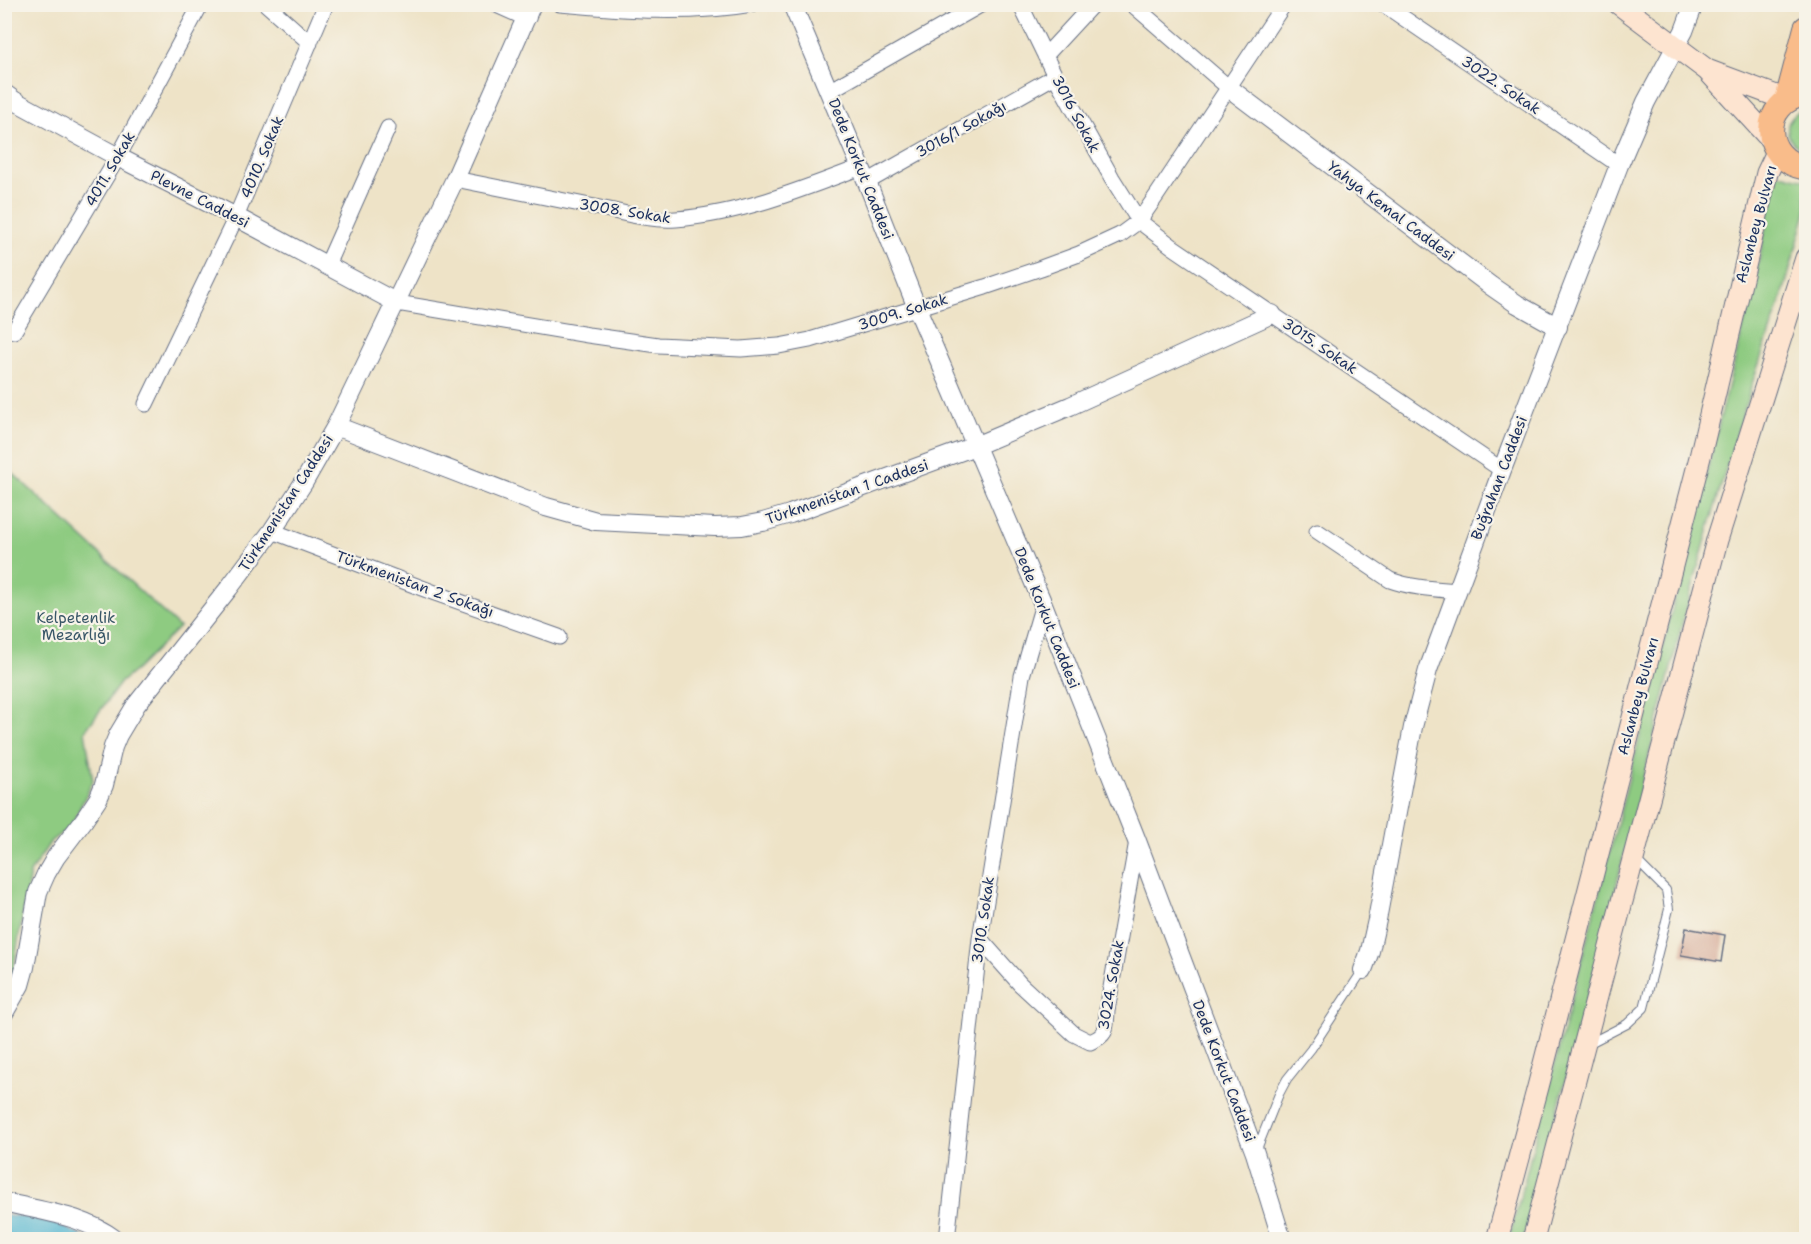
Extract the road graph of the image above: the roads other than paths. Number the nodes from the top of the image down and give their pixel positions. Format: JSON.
{"nodes":[{"id":1,"x":201,"y":4,"type":"edge"},
{"id":2,"x":266,"y":4,"type":"edge"},
{"id":3,"x":326,"y":4,"type":"edge"},
{"id":4,"x":498,"y":4,"type":"edge"},
{"id":5,"x":561,"y":4,"type":"edge"},
{"id":6,"x":752,"y":4,"type":"edge"},
{"id":7,"x":792,"y":4,"type":"edge"},
{"id":8,"x":982,"y":4,"type":"edge"},
{"id":9,"x":1020,"y":4,"type":"edge"},
{"id":10,"x":1093,"y":4,"type":"edge"},
{"id":11,"x":1132,"y":4,"type":"edge"},
{"id":12,"x":1284,"y":4,"type":"edge"},
{"id":13,"x":1383,"y":4,"type":"edge"},
{"id":14,"x":1619,"y":4,"type":"edge"},
{"id":15,"x":1694,"y":4,"type":"edge"},
{"id":16,"x":530,"y":11,"type":"edge"},
{"id":17,"x":1806,"y":28,"type":"edge"},
{"id":18,"x":310,"y":43,"type":"junction"},
{"id":19,"x":1676,"y":46,"type":"junction"},
{"id":20,"x":1045,"y":56,"type":"junction"},
{"id":21,"x":1707,"y":70,"type":"junction"},
{"id":22,"x":1055,"y":76,"type":"junction"},
{"id":23,"x":1229,"y":88,"type":"junction"},
{"id":24,"x":829,"y":91,"type":"junction"},
{"id":25,"x":4,"y":93,"type":"edge"},
{"id":26,"x":1797,"y":97,"type":"edge"},
{"id":27,"x":388,"y":128,"type":"dead end"},
{"id":28,"x":1774,"y":146,"type":"junction"},
{"id":29,"x":117,"y":157,"type":"junction"},
{"id":30,"x":1619,"y":165,"type":"junction"},
{"id":31,"x":1806,"y":168,"type":"edge"},
{"id":32,"x":864,"y":175,"type":"junction"},
{"id":33,"x":455,"y":179,"type":"junction"},
{"id":34,"x":236,"y":217,"type":"junction"},
{"id":35,"x":1139,"y":221,"type":"junction"},
{"id":36,"x":1806,"y":258,"type":"edge"},
{"id":37,"x":327,"y":266,"type":"junction"},
{"id":38,"x":397,"y":303,"type":"junction"},
{"id":39,"x":917,"y":308,"type":"junction"},
{"id":40,"x":1272,"y":314,"type":"junction"},
{"id":41,"x":1557,"y":327,"type":"junction"},
{"id":42,"x":14,"y":331,"type":"dead end"},
{"id":43,"x":146,"y":404,"type":"dead end"},
{"id":44,"x":336,"y":426,"type":"junction"},
{"id":45,"x":975,"y":446,"type":"junction"},
{"id":46,"x":1502,"y":470,"type":"junction"},
{"id":47,"x":272,"y":531,"type":"junction"},
{"id":48,"x":1317,"y":531,"type":"dead end"},
{"id":49,"x":1457,"y":591,"type":"junction"},
{"id":50,"x":1043,"y":604,"type":"junction"},
{"id":51,"x":559,"y":637,"type":"dead end"},
{"id":52,"x":1137,"y":841,"type":"junction"},
{"id":53,"x":1633,"y":858,"type":"junction"},
{"id":54,"x":980,"y":939,"type":"junction"},
{"id":55,"x":1363,"y":970,"type":"joint"},
{"id":56,"x":4,"y":1014,"type":"edge"},
{"id":57,"x":1584,"y":1046,"type":"junction"},
{"id":58,"x":1256,"y":1153,"type":"junction"},
{"id":59,"x":4,"y":1203,"type":"edge"},
{"id":60,"x":116,"y":1239,"type":"edge"},
{"id":61,"x":948,"y":1239,"type":"edge"},
{"id":62,"x":1282,"y":1239,"type":"edge"},
{"id":63,"x":1497,"y":1239,"type":"edge"},
{"id":64,"x":1533,"y":1239,"type":"edge"}],
"edges":[{"from":1,"to":29,"type":"street","name":"4011. Sokak"},
{"from":2,"to":18,"type":"street"},
{"from":3,"to":18,"type":"street","name":"4010. Sokak"},
{"from":4,"to":16,"type":"street"},
{"from":5,"to":6,"type":"street"},
{"from":7,"to":24,"type":"street","name":"Dede Korkut Caddesi"},
{"from":8,"to":24,"type":"street"},
{"from":9,"to":20,"type":"street","name":"3016 Sokak"},
{"from":10,"to":20,"type":"street"},
{"from":11,"to":23,"type":"street"},
{"from":12,"to":23,"type":"street","name":"3009. Sokak"},
{"from":13,"to":30,"type":"street","name":"3022. Sokak"},
{"from":14,"to":19,"type":"main road"},
{"from":15,"to":19,"type":"street","name":"Buğrahan Caddesi"},
{"from":16,"to":33,"type":"street","name":"Türkmenistan Caddesi"},
{"from":17,"to":26,"type":"highway"},
{"from":18,"to":34,"type":"street","name":"4010. Sokak"},
{"from":19,"to":21,"type":"main road"},
{"from":19,"to":30,"type":"street","name":"Buğrahan Caddesi"},
{"from":20,"to":22,"type":"street","name":"3016 Sokak"},
{"from":21,"to":26,"type":"main road"},
{"from":21,"to":28,"type":"main road"},
{"from":22,"to":32,"type":"street","name":"3016/1 Sokağı"},
{"from":22,"to":35,"type":"street","name":"3016 Sokak"},
{"from":23,"to":35,"type":"street","name":"3009. Sokak"},
{"from":23,"to":41,"type":"street","name":"Yahya Kemal Caddesi"},
{"from":24,"to":32,"type":"street","name":"Dede Korkut Caddesi"},
{"from":25,"to":29,"type":"street","name":"Plevne Caddesi"},
{"from":26,"to":28,"type":"highway"},
{"from":27,"to":37,"type":"street"},
{"from":28,"to":31,"type":"highway"},
{"from":28,"to":63,"type":"main road","name":"Aslanbey Bulvarı"},
{"from":29,"to":34,"type":"street","name":"Plevne Caddesi"},
{"from":29,"to":42,"type":"street","name":"4011. Sokak"},
{"from":30,"to":41,"type":"street","name":"Buğrahan Caddesi"},
{"from":32,"to":33,"type":"street","name":"3008. Sokak"},
{"from":32,"to":39,"type":"street","name":"Dede Korkut Caddesi"},
{"from":33,"to":38,"type":"street","name":"Türkmenistan Caddesi"},
{"from":34,"to":37,"type":"street","name":"Plevne Caddesi"},
{"from":34,"to":43,"type":"street","name":"4010. Sokak"},
{"from":35,"to":39,"type":"street","name":"3009. Sokak"},
{"from":35,"to":40,"type":"street","name":"3015. Sokak"},
{"from":36,"to":53,"type":"main road"},
{"from":37,"to":38,"type":"street","name":"Plevne Caddesi"},
{"from":38,"to":39,"type":"street","name":"3009. Sokak"},
{"from":38,"to":44,"type":"street","name":"Türkmenistan Caddesi"},
{"from":39,"to":45,"type":"street","name":"Dede Korkut Caddesi"},
{"from":40,"to":45,"type":"street","name":"Türkmenistan 1 Caddesi"},
{"from":40,"to":46,"type":"street","name":"3015. Sokak"},
{"from":41,"to":46,"type":"street","name":"Buğrahan Caddesi"},
{"from":44,"to":45,"type":"street","name":"Türkmenistan 1 Caddesi"},
{"from":44,"to":47,"type":"street","name":"Türkmenistan Caddesi"},
{"from":45,"to":50,"type":"street","name":"Dede Korkut Caddesi"},
{"from":46,"to":49,"type":"street","name":"Buğrahan Caddesi"},
{"from":47,"to":51,"type":"street","name":"Türkmenistan 2 Sokağı"},
{"from":47,"to":56,"type":"street","name":"Türkmenistan Caddesi"},
{"from":48,"to":49,"type":"street"},
{"from":49,"to":55,"type":"street","name":"Buğrahan Caddesi"},
{"from":50,"to":52,"type":"street","name":"Dede Korkut Caddesi"},
{"from":50,"to":54,"type":"street","name":"3010. Sokak"},
{"from":52,"to":54,"type":"street","name":"3024. Sokak"},
{"from":52,"to":58,"type":"street","name":"Dede Korkut Caddesi"},
{"from":53,"to":57,"type":"main road"},
{"from":53,"to":57,"type":"lane"},
{"from":54,"to":61,"type":"street","name":"3010. Sokak"},
{"from":55,"to":58,"type":"lane"},
{"from":57,"to":64,"type":"main road"},
{"from":58,"to":62,"type":"street","name":"Dede Korkut Caddesi"},
{"from":59,"to":60,"type":"street"}]}
